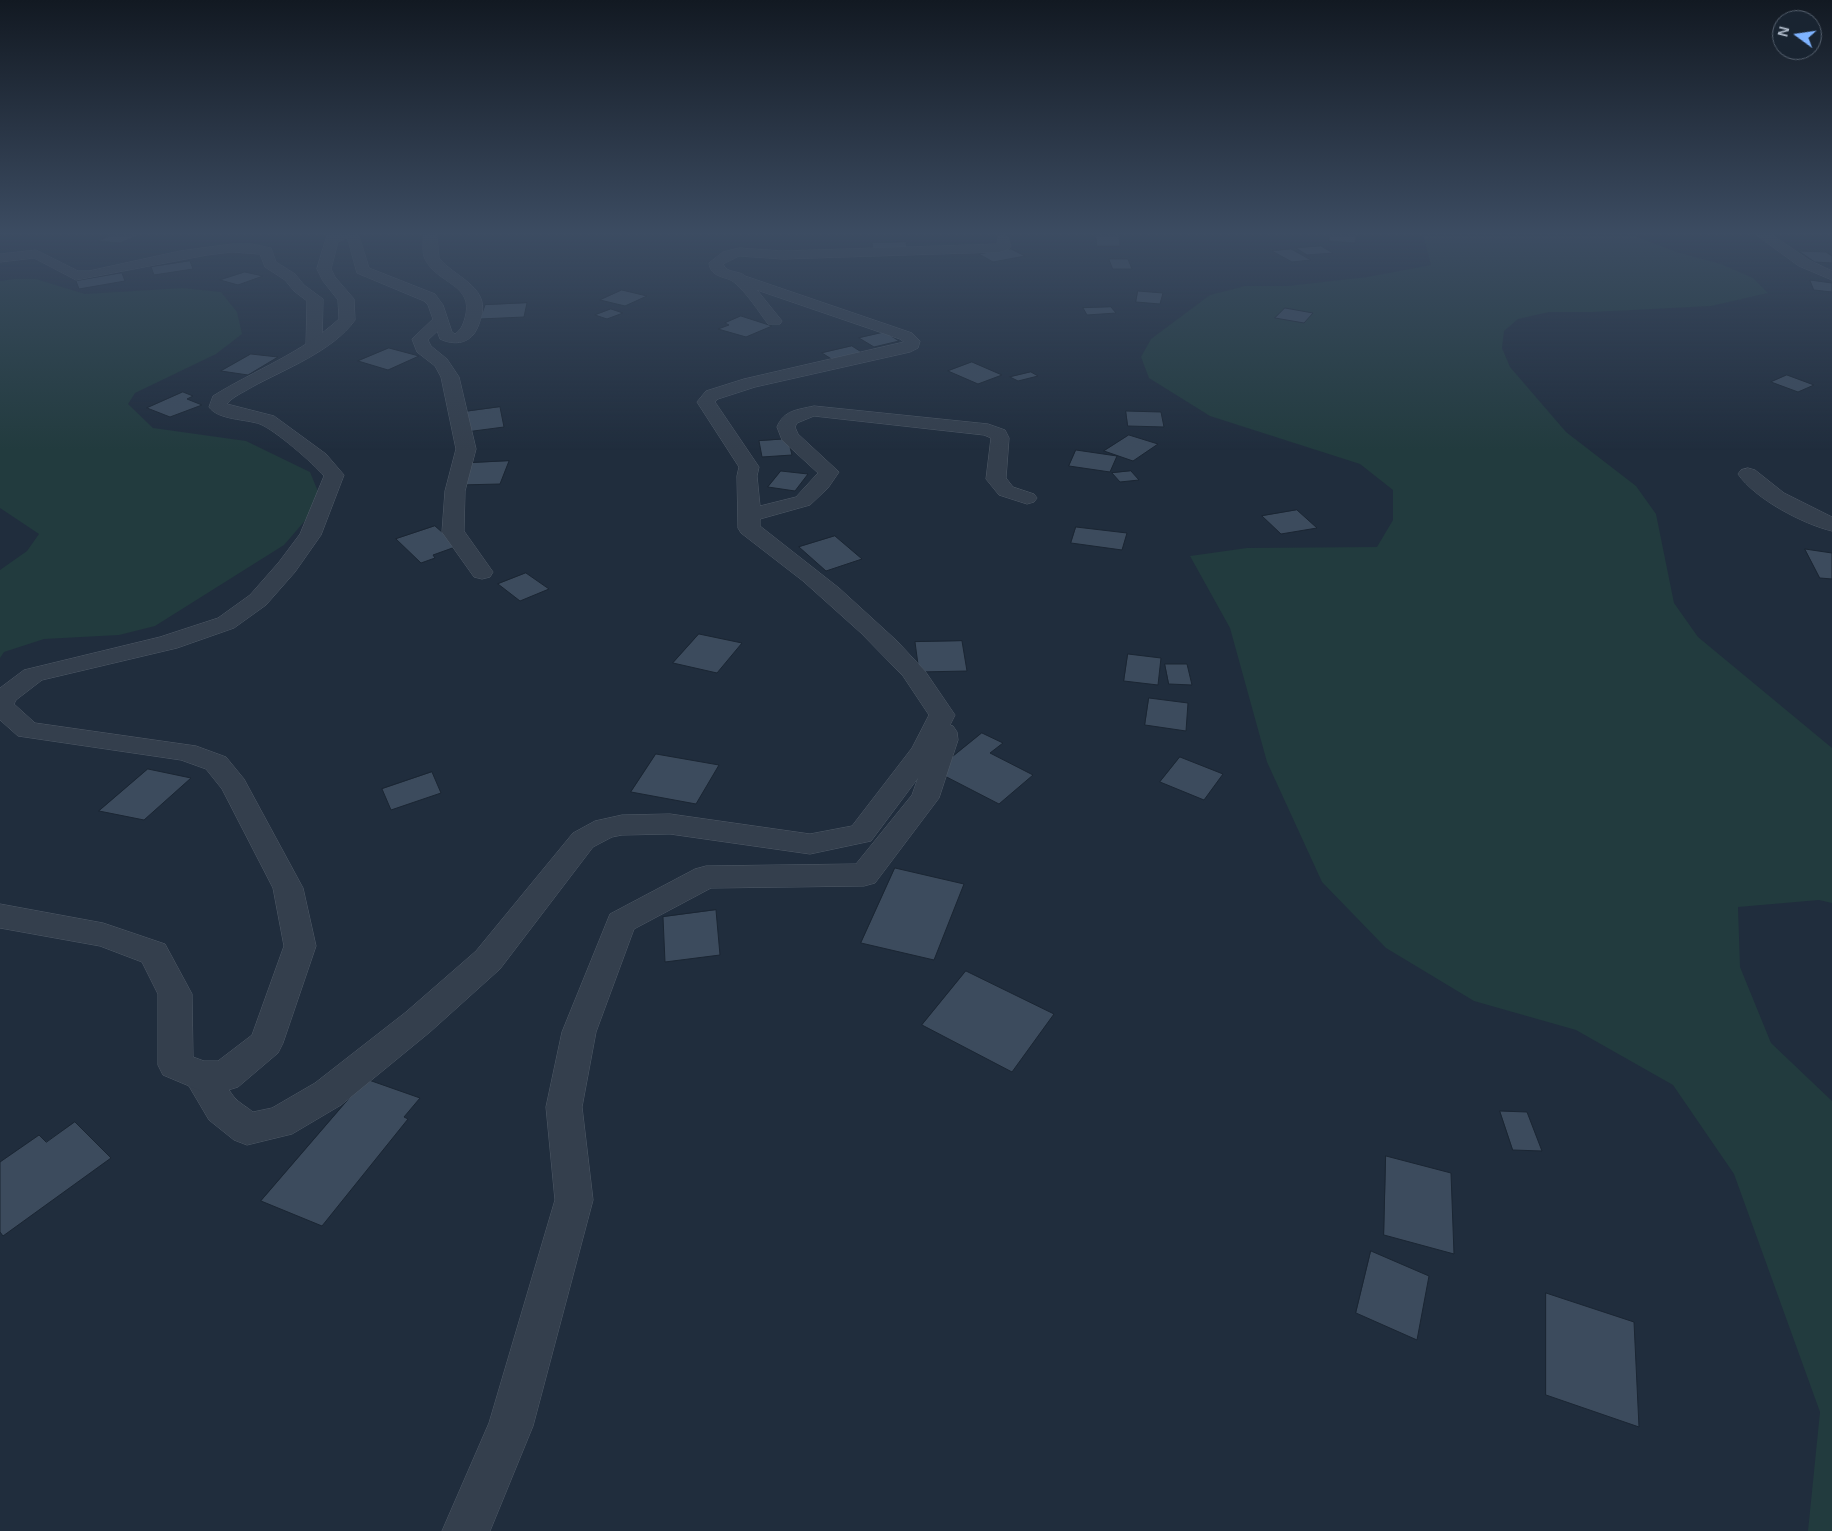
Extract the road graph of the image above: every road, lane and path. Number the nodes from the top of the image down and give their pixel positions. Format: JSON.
{"nodes":[{"id":1,"x":315,"y":307,"type":"edge"},
{"id":2,"x":346,"y":307,"type":"edge"},
{"id":3,"x":436,"y":307,"type":"edge"},
{"id":4,"x":475,"y":307,"type":"edge"},
{"id":5,"x":763,"y":307,"type":"edge"},
{"id":6,"x":823,"y":307,"type":"edge"},
{"id":7,"x":774,"y":321,"type":"dead end"},
{"id":8,"x":440,"y":322,"type":"junction"},
{"id":9,"x":314,"y":346,"type":"junction"},
{"id":10,"x":1748,"y":474,"type":"dead end"},
{"id":11,"x":1027,"y":498,"type":"dead end"},
{"id":12,"x":750,"y":515,"type":"junction"},
{"id":13,"x":1832,"y":525,"type":"edge"},
{"id":14,"x":482,"y":572,"type":"dead end"},
{"id":15,"x":942,"y":715,"type":"junction"},
{"id":16,"x":0,"y":916,"type":"edge"},
{"id":17,"x":200,"y":1076,"type":"junction"},
{"id":18,"x":466,"y":1531,"type":"edge"}],
"edges":[{"from":1,"to":9,"type":"street"},
{"from":2,"to":9,"type":"street"},
{"from":3,"to":8,"type":"street"},
{"from":4,"to":8,"type":"street"},
{"from":5,"to":7,"type":"street"},
{"from":6,"to":12,"type":"street"},
{"from":8,"to":14,"type":"street"},
{"from":9,"to":17,"type":"street"},
{"from":10,"to":13,"type":"street"},
{"from":11,"to":12,"type":"street"},
{"from":12,"to":15,"type":"street"},
{"from":15,"to":17,"type":"street"},
{"from":15,"to":18,"type":"street"},
{"from":16,"to":17,"type":"street"}]}
